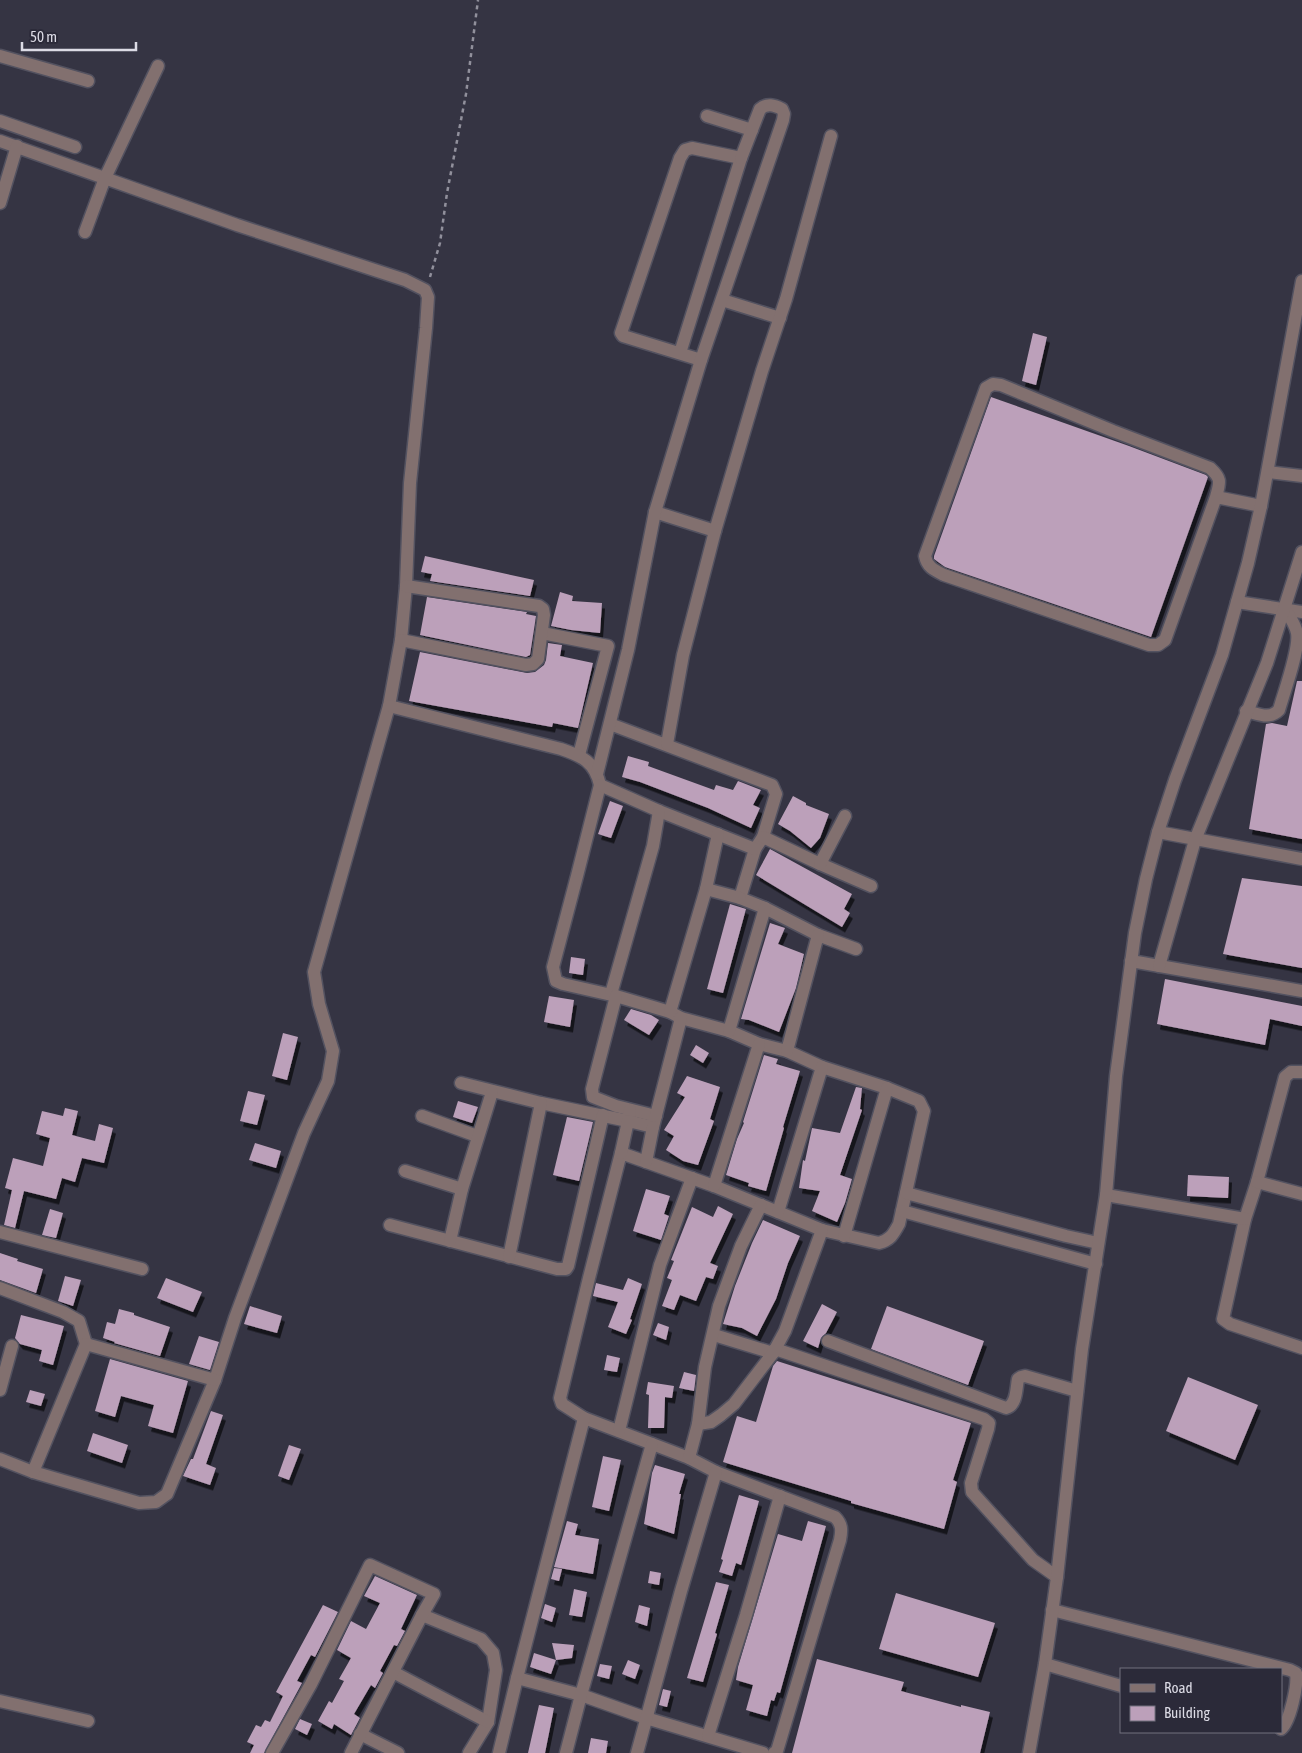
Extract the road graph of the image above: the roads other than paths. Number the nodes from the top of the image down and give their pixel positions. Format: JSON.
{"nodes":[{"id":1,"x":0,"y":56,"type":"edge"},
{"id":2,"x":158,"y":66,"type":"dead end"},
{"id":3,"x":88,"y":81,"type":"dead end"},
{"id":4,"x":707,"y":116,"type":"dead end"},
{"id":5,"x":0,"y":121,"type":"edge"},
{"id":6,"x":752,"y":130,"type":"junction"},
{"id":7,"x":831,"y":136,"type":"dead end"},
{"id":8,"x":0,"y":141,"type":"edge"},
{"id":9,"x":17,"y":146,"type":"junction"},
{"id":10,"x":75,"y":147,"type":"dead end"},
{"id":11,"x":741,"y":158,"type":"junction"},
{"id":12,"x":105,"y":178,"type":"junction"},
{"id":13,"x":0,"y":203,"type":"edge"},
{"id":14,"x":85,"y":232,"type":"dead end"},
{"id":15,"x":1302,"y":281,"type":"edge"},
{"id":16,"x":722,"y":300,"type":"junction"},
{"id":17,"x":1299,"y":311,"type":"edge"},
{"id":18,"x":780,"y":318,"type":"junction"},
{"id":19,"x":680,"y":353,"type":"junction"},
{"id":20,"x":701,"y":360,"type":"junction"},
{"id":21,"x":1268,"y":472,"type":"junction"},
{"id":22,"x":1302,"y":476,"type":"edge"},
{"id":23,"x":1216,"y":497,"type":"junction"},
{"id":24,"x":1261,"y":506,"type":"junction"},
{"id":25,"x":655,"y":512,"type":"junction"},
{"id":26,"x":715,"y":531,"type":"junction"},
{"id":27,"x":1302,"y":552,"type":"edge"},
{"id":28,"x":406,"y":586,"type":"junction"},
{"id":29,"x":1237,"y":602,"type":"junction"},
{"id":30,"x":1284,"y":608,"type":"junction"},
{"id":31,"x":1302,"y":612,"type":"edge"},
{"id":32,"x":542,"y":633,"type":"junction"},
{"id":33,"x":401,"y":640,"type":"junction"},
{"id":34,"x":389,"y":706,"type":"junction"},
{"id":35,"x":1246,"y":711,"type":"junction"},
{"id":36,"x":610,"y":724,"type":"junction"},
{"id":37,"x":667,"y":744,"type":"junction"},
{"id":38,"x":579,"y":755,"type":"junction"},
{"id":39,"x":598,"y":780,"type":"junction"},
{"id":40,"x":658,"y":811,"type":"junction"},
{"id":41,"x":845,"y":816,"type":"dead end"},
{"id":42,"x":1158,"y":832,"type":"junction"},
{"id":43,"x":718,"y":834,"type":"junction"},
{"id":44,"x":763,"y":837,"type":"junction"},
{"id":45,"x":1195,"y":840,"type":"junction"},
{"id":46,"x":755,"y":849,"type":"junction"},
{"id":47,"x":1302,"y":859,"type":"edge"},
{"id":48,"x":820,"y":864,"type":"junction"},
{"id":49,"x":870,"y":886,"type":"dead end"},
{"id":50,"x":706,"y":889,"type":"junction"},
{"id":51,"x":740,"y":898,"type":"junction"},
{"id":52,"x":765,"y":908,"type":"junction"},
{"id":53,"x":818,"y":935,"type":"junction"},
{"id":54,"x":856,"y":949,"type":"dead end"},
{"id":55,"x":1131,"y":961,"type":"junction"},
{"id":56,"x":1159,"y":966,"type":"junction"},
{"id":57,"x":1302,"y":991,"type":"edge"},
{"id":58,"x":614,"y":995,"type":"junction"},
{"id":59,"x":675,"y":1015,"type":"junction"},
{"id":60,"x":729,"y":1031,"type":"junction"},
{"id":61,"x":759,"y":1044,"type":"junction"},
{"id":62,"x":787,"y":1051,"type":"junction"},
{"id":63,"x":822,"y":1067,"type":"junction"},
{"id":64,"x":1302,"y":1072,"type":"edge"},
{"id":65,"x":460,"y":1083,"type":"dead end"},
{"id":66,"x":887,"y":1088,"type":"junction"},
{"id":67,"x":492,"y":1092,"type":"junction"},
{"id":68,"x":541,"y":1103,"type":"junction"},
{"id":69,"x":603,"y":1115,"type":"junction"},
{"id":70,"x":629,"y":1115,"type":"junction"},
{"id":71,"x":422,"y":1116,"type":"dead end"},
{"id":72,"x":655,"y":1121,"type":"junction"},
{"id":73,"x":477,"y":1136,"type":"junction"},
{"id":74,"x":621,"y":1153,"type":"junction"},
{"id":75,"x":646,"y":1162,"type":"junction"},
{"id":76,"x":406,"y":1171,"type":"dead end"},
{"id":77,"x":692,"y":1178,"type":"junction"},
{"id":78,"x":1257,"y":1182,"type":"junction"},
{"id":79,"x":714,"y":1186,"type":"junction"},
{"id":80,"x":462,"y":1189,"type":"junction"},
{"id":81,"x":906,"y":1193,"type":"junction"},
{"id":82,"x":1302,"y":1194,"type":"edge"},
{"id":83,"x":1106,"y":1195,"type":"junction"},
{"id":84,"x":761,"y":1205,"type":"junction"},
{"id":85,"x":902,"y":1211,"type":"junction"},
{"id":86,"x":778,"y":1212,"type":"junction"},
{"id":87,"x":999,"y":1218,"type":"junction"},
{"id":88,"x":1245,"y":1220,"type":"junction"},
{"id":89,"x":390,"y":1225,"type":"dead end"},
{"id":90,"x":822,"y":1230,"type":"junction"},
{"id":91,"x":0,"y":1232,"type":"edge"},
{"id":92,"x":844,"y":1236,"type":"junction"},
{"id":93,"x":994,"y":1238,"type":"junction"},
{"id":94,"x":450,"y":1241,"type":"junction"},
{"id":95,"x":1098,"y":1243,"type":"junction"},
{"id":96,"x":509,"y":1257,"type":"junction"},
{"id":97,"x":1096,"y":1264,"type":"junction"},
{"id":98,"x":142,"y":1269,"type":"dead end"},
{"id":99,"x":0,"y":1288,"type":"edge"},
{"id":100,"x":714,"y":1335,"type":"junction"},
{"id":101,"x":828,"y":1341,"type":"dead end"},
{"id":102,"x":86,"y":1344,"type":"junction"},
{"id":103,"x":12,"y":1346,"type":"dead end"},
{"id":104,"x":1302,"y":1348,"type":"edge"},
{"id":105,"x":774,"y":1351,"type":"junction"},
{"id":106,"x":215,"y":1380,"type":"junction"},
{"id":107,"x":0,"y":1390,"type":"edge"},
{"id":108,"x":1077,"y":1391,"type":"junction"},
{"id":109,"x":584,"y":1418,"type":"junction"},
{"id":110,"x":698,"y":1424,"type":"junction"},
{"id":111,"x":620,"y":1431,"type":"junction"},
{"id":112,"x":652,"y":1444,"type":"junction"},
{"id":113,"x":689,"y":1458,"type":"junction"},
{"id":114,"x":0,"y":1459,"type":"edge"},
{"id":115,"x":33,"y":1472,"type":"junction"},
{"id":116,"x":716,"y":1472,"type":"junction"},
{"id":117,"x":780,"y":1496,"type":"junction"},
{"id":118,"x":1057,"y":1577,"type":"junction"},
{"id":119,"x":1052,"y":1610,"type":"junction"},
{"id":120,"x":422,"y":1615,"type":"junction"},
{"id":121,"x":1045,"y":1664,"type":"junction"},
{"id":122,"x":393,"y":1672,"type":"junction"},
{"id":123,"x":517,"y":1678,"type":"junction"},
{"id":124,"x":1120,"y":1686,"type":"edge"},
{"id":125,"x":581,"y":1696,"type":"junction"},
{"id":126,"x":0,"y":1701,"type":"edge"},
{"id":127,"x":646,"y":1718,"type":"junction"},
{"id":128,"x":88,"y":1721,"type":"dead end"},
{"id":129,"x":488,"y":1722,"type":"junction"},
{"id":130,"x":1282,"y":1728,"type":"edge"},
{"id":131,"x":360,"y":1734,"type":"junction"},
{"id":132,"x":708,"y":1736,"type":"junction"},
{"id":133,"x":272,"y":1753,"type":"edge"},
{"id":134,"x":351,"y":1753,"type":"edge"},
{"id":135,"x":398,"y":1753,"type":"edge"},
{"id":136,"x":469,"y":1753,"type":"edge"},
{"id":137,"x":499,"y":1753,"type":"edge"},
{"id":138,"x":566,"y":1753,"type":"edge"},
{"id":139,"x":637,"y":1753,"type":"edge"},
{"id":140,"x":763,"y":1753,"type":"edge"},
{"id":141,"x":774,"y":1753,"type":"edge"},
{"id":142,"x":1029,"y":1753,"type":"edge"}],
"edges":[{"from":1,"to":3,"type":"street"},
{"from":2,"to":12,"type":"street"},
{"from":4,"to":6,"type":"street"},
{"from":5,"to":10,"type":"street"},
{"from":6,"to":11,"type":"street"},
{"from":6,"to":16,"type":"street"},
{"from":7,"to":18,"type":"street"},
{"from":8,"to":9,"type":"street"},
{"from":9,"to":12,"type":"street"},
{"from":9,"to":13,"type":"street"},
{"from":11,"to":19,"type":"street"},
{"from":11,"to":19,"type":"street"},
{"from":12,"to":14,"type":"street"},
{"from":12,"to":28,"type":"street"},
{"from":15,"to":17,"type":"street"},
{"from":16,"to":18,"type":"street"},
{"from":16,"to":20,"type":"street"},
{"from":17,"to":21,"type":"street"},
{"from":18,"to":26,"type":"street"},
{"from":19,"to":20,"type":"street"},
{"from":20,"to":25,"type":"street"},
{"from":21,"to":22,"type":"street"},
{"from":21,"to":24,"type":"street"},
{"from":23,"to":23,"type":"street"},
{"from":23,"to":24,"type":"street"},
{"from":24,"to":29,"type":"street"},
{"from":25,"to":26,"type":"street"},
{"from":25,"to":36,"type":"street"},
{"from":26,"to":37,"type":"street"},
{"from":27,"to":30,"type":"street"},
{"from":28,"to":32,"type":"street"},
{"from":28,"to":33,"type":"street"},
{"from":29,"to":30,"type":"street"},
{"from":29,"to":42,"type":"street"},
{"from":30,"to":31,"type":"street"},
{"from":30,"to":35,"type":"street"},
{"from":30,"to":35,"type":"street"},
{"from":32,"to":33,"type":"street"},
{"from":32,"to":38,"type":"street"},
{"from":33,"to":34,"type":"street"},
{"from":34,"to":38,"type":"street"},
{"from":34,"to":106,"type":"street"},
{"from":35,"to":45,"type":"street"},
{"from":36,"to":37,"type":"street"},
{"from":36,"to":39,"type":"street"},
{"from":37,"to":44,"type":"street"},
{"from":38,"to":39,"type":"street"},
{"from":39,"to":40,"type":"street"},
{"from":39,"to":58,"type":"street"},
{"from":40,"to":43,"type":"street"},
{"from":40,"to":58,"type":"street"},
{"from":41,"to":48,"type":"street"},
{"from":42,"to":45,"type":"street"},
{"from":42,"to":55,"type":"street"},
{"from":43,"to":46,"type":"street"},
{"from":43,"to":50,"type":"street"},
{"from":44,"to":46,"type":"street"},
{"from":44,"to":48,"type":"street"},
{"from":45,"to":47,"type":"street"},
{"from":45,"to":56,"type":"street"},
{"from":46,"to":51,"type":"street"},
{"from":48,"to":49,"type":"street"},
{"from":50,"to":51,"type":"street"},
{"from":50,"to":59,"type":"street"},
{"from":51,"to":52,"type":"street"},
{"from":52,"to":53,"type":"street"},
{"from":52,"to":60,"type":"street"},
{"from":53,"to":54,"type":"street"},
{"from":53,"to":62,"type":"street"},
{"from":55,"to":56,"type":"street"},
{"from":55,"to":83,"type":"street"},
{"from":56,"to":57,"type":"street"},
{"from":58,"to":59,"type":"street"},
{"from":58,"to":70,"type":"street"},
{"from":59,"to":60,"type":"street"},
{"from":59,"to":72,"type":"street"},
{"from":60,"to":61,"type":"street"},
{"from":61,"to":62,"type":"street"},
{"from":61,"to":79,"type":"street"},
{"from":62,"to":63,"type":"street"},
{"from":63,"to":66,"type":"street"},
{"from":63,"to":86,"type":"street"},
{"from":64,"to":78,"type":"street"},
{"from":65,"to":67,"type":"street"},
{"from":66,"to":81,"type":"street"},
{"from":66,"to":92,"type":"street"},
{"from":67,"to":68,"type":"street"},
{"from":67,"to":73,"type":"street"},
{"from":68,"to":69,"type":"street"},
{"from":68,"to":96,"type":"street"},
{"from":69,"to":70,"type":"street"},
{"from":69,"to":96,"type":"street"},
{"from":70,"to":72,"type":"street"},
{"from":70,"to":74,"type":"street"},
{"from":71,"to":73,"type":"street"},
{"from":72,"to":75,"type":"street"},
{"from":73,"to":80,"type":"street"},
{"from":74,"to":75,"type":"street"},
{"from":74,"to":109,"type":"street"},
{"from":75,"to":77,"type":"street"},
{"from":76,"to":80,"type":"street"},
{"from":77,"to":79,"type":"street"},
{"from":77,"to":111,"type":"street"},
{"from":78,"to":82,"type":"street"},
{"from":78,"to":88,"type":"street"},
{"from":79,"to":84,"type":"street"},
{"from":80,"to":94,"type":"street"},
{"from":81,"to":85,"type":"street"},
{"from":81,"to":87,"type":"street"},
{"from":83,"to":88,"type":"street"},
{"from":83,"to":95,"type":"street"},
{"from":84,"to":86,"type":"street"},
{"from":84,"to":100,"type":"street"},
{"from":85,"to":92,"type":"street"},
{"from":85,"to":93,"type":"street"},
{"from":86,"to":90,"type":"street"},
{"from":87,"to":93,"type":"street"},
{"from":87,"to":95,"type":"street"},
{"from":88,"to":104,"type":"street"},
{"from":89,"to":94,"type":"street"},
{"from":90,"to":92,"type":"street"},
{"from":90,"to":105,"type":"street"},
{"from":91,"to":98,"type":"street"},
{"from":93,"to":97,"type":"street"},
{"from":94,"to":96,"type":"street"},
{"from":95,"to":97,"type":"street"},
{"from":97,"to":108,"type":"street"},
{"from":99,"to":102,"type":"street"},
{"from":100,"to":105,"type":"street"},
{"from":100,"to":110,"type":"street"},
{"from":101,"to":108,"type":"street"},
{"from":102,"to":106,"type":"street"},
{"from":102,"to":115,"type":"street"},
{"from":103,"to":107,"type":"street"},
{"from":105,"to":110,"type":"street"},
{"from":105,"to":118,"type":"street"},
{"from":106,"to":115,"type":"street"},
{"from":108,"to":118,"type":"street"},
{"from":109,"to":111,"type":"street"},
{"from":109,"to":123,"type":"street"},
{"from":110,"to":113,"type":"street"},
{"from":111,"to":112,"type":"street"},
{"from":112,"to":113,"type":"street"},
{"from":112,"to":125,"type":"street"},
{"from":113,"to":116,"type":"street"},
{"from":114,"to":115,"type":"street"},
{"from":116,"to":117,"type":"street"},
{"from":116,"to":127,"type":"street"},
{"from":117,"to":132,"type":"street"},
{"from":117,"to":141,"type":"street"},
{"from":118,"to":119,"type":"street"},
{"from":119,"to":121,"type":"street"},
{"from":119,"to":130,"type":"street"},
{"from":120,"to":122,"type":"street"},
{"from":120,"to":129,"type":"street"},
{"from":120,"to":133,"type":"street"},
{"from":121,"to":124,"type":"street"},
{"from":121,"to":142,"type":"street"},
{"from":122,"to":129,"type":"street"},
{"from":122,"to":131,"type":"street"},
{"from":123,"to":125,"type":"street"},
{"from":123,"to":137,"type":"street"},
{"from":125,"to":127,"type":"street"},
{"from":125,"to":138,"type":"street"},
{"from":126,"to":128,"type":"street"},
{"from":127,"to":132,"type":"street"},
{"from":127,"to":139,"type":"street"},
{"from":129,"to":136,"type":"street"},
{"from":131,"to":134,"type":"street"},
{"from":131,"to":135,"type":"street"},
{"from":132,"to":140,"type":"street"}]}
